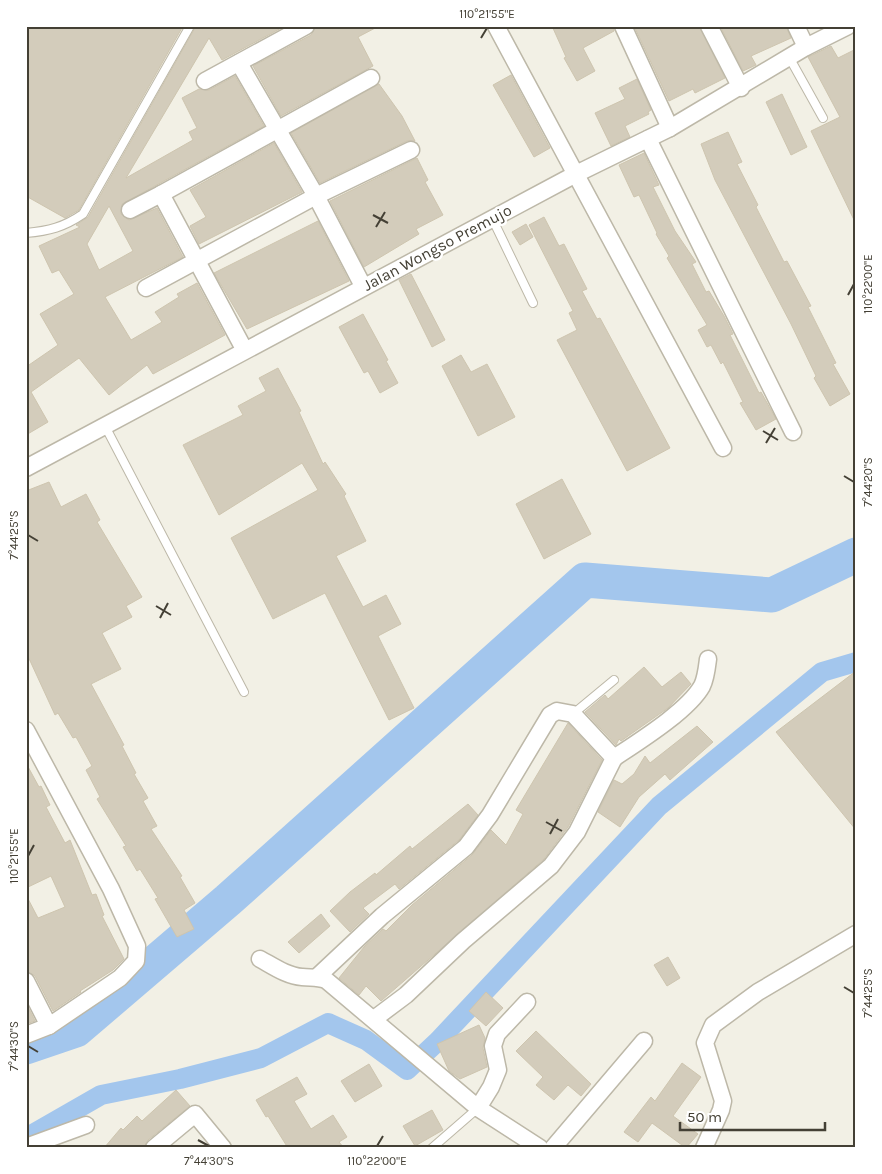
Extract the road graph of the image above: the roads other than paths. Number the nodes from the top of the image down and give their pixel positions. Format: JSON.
{"nodes":[{"id":1,"x":190,"y":26,"type":"edge"},
{"id":2,"x":306,"y":26,"type":"edge"},
{"id":3,"x":496,"y":26,"type":"edge"},
{"id":4,"x":623,"y":26,"type":"edge"},
{"id":5,"x":709,"y":26,"type":"edge"},
{"id":6,"x":796,"y":26,"type":"edge"},
{"id":7,"x":841,"y":28,"type":"edge"},
{"id":8,"x":806,"y":47,"type":"junction"},
{"id":9,"x":789,"y":57,"type":"junction"},
{"id":10,"x":239,"y":63,"type":"junction"},
{"id":11,"x":371,"y":78,"type":"dead end"},
{"id":12,"x":205,"y":81,"type":"dead end"},
{"id":13,"x":741,"y":88,"type":"junction"},
{"id":14,"x":823,"y":118,"type":"dead end"},
{"id":15,"x":670,"y":128,"type":"junction"},
{"id":16,"x":278,"y":130,"type":"junction"},
{"id":17,"x":648,"y":139,"type":"junction"},
{"id":18,"x":411,"y":150,"type":"dead end"},
{"id":19,"x":576,"y":174,"type":"junction"},
{"id":20,"x":160,"y":194,"type":"junction"},
{"id":21,"x":316,"y":196,"type":"junction"},
{"id":22,"x":130,"y":210,"type":"dead end"},
{"id":23,"x":492,"y":218,"type":"junction"},
{"id":24,"x":26,"y":233,"type":"edge"},
{"id":25,"x":197,"y":261,"type":"junction"},
{"id":26,"x":364,"y":286,"type":"junction"},
{"id":27,"x":146,"y":288,"type":"dead end"},
{"id":28,"x":534,"y":303,"type":"dead end"},
{"id":29,"x":244,"y":349,"type":"junction"},
{"id":30,"x":105,"y":426,"type":"junction"},
{"id":31,"x":794,"y":432,"type":"dead end"},
{"id":32,"x":723,"y":448,"type":"dead end"},
{"id":33,"x":26,"y":468,"type":"edge"},
{"id":34,"x":708,"y":659,"type":"dead end"},
{"id":35,"x":614,"y":680,"type":"dead end"},
{"id":36,"x":244,"y":692,"type":"dead end"},
{"id":37,"x":572,"y":714,"type":"junction"},
{"id":38,"x":26,"y":730,"type":"edge"},
{"id":39,"x":614,"y":758,"type":"junction"},
{"id":40,"x":856,"y":934,"type":"edge"},
{"id":41,"x":260,"y":959,"type":"dead end"},
{"id":42,"x":316,"y":977,"type":"junction"},
{"id":43,"x":26,"y":981,"type":"edge"},
{"id":44,"x":527,"y":1002,"type":"dead end"},
{"id":45,"x":374,"y":1019,"type":"junction"},
{"id":46,"x":49,"y":1026,"type":"junction"},
{"id":47,"x":26,"y":1035,"type":"edge"},
{"id":48,"x":644,"y":1041,"type":"dead end"},
{"id":49,"x":478,"y":1108,"type":"junction"},
{"id":50,"x":86,"y":1125,"type":"dead end"},
{"id":51,"x":26,"y":1147,"type":"edge"},
{"id":52,"x":154,"y":1148,"type":"edge"},
{"id":53,"x":223,"y":1148,"type":"edge"},
{"id":54,"x":432,"y":1148,"type":"edge"},
{"id":55,"x":540,"y":1148,"type":"edge"},
{"id":56,"x":553,"y":1148,"type":"edge"},
{"id":57,"x":704,"y":1148,"type":"edge"}],
"edges":[{"from":1,"to":24,"type":"lane"},
{"from":2,"to":10,"type":"street"},
{"from":3,"to":19,"type":"street"},
{"from":4,"to":15,"type":"street"},
{"from":5,"to":13,"type":"street"},
{"from":6,"to":8,"type":"street"},
{"from":7,"to":8,"type":"street","name":"Jalan Wongso Premujo"},
{"from":8,"to":9,"type":"street","name":"Jalan Wongso Premujo"},
{"from":9,"to":13,"type":"street","name":"Jalan Wongso Premujo"},
{"from":9,"to":14,"type":"lane"},
{"from":10,"to":12,"type":"street"},
{"from":10,"to":16,"type":"street"},
{"from":11,"to":16,"type":"street"},
{"from":13,"to":15,"type":"street","name":"Jalan Wongso Premujo"},
{"from":15,"to":17,"type":"street","name":"Jalan Wongso Premujo"},
{"from":16,"to":20,"type":"street"},
{"from":16,"to":21,"type":"street"},
{"from":17,"to":19,"type":"street","name":"Jalan Wongso Premujo"},
{"from":17,"to":31,"type":"street"},
{"from":18,"to":21,"type":"street"},
{"from":19,"to":23,"type":"street","name":"Jalan Wongso Premujo"},
{"from":19,"to":32,"type":"street"},
{"from":20,"to":22,"type":"street"},
{"from":20,"to":25,"type":"street"},
{"from":21,"to":25,"type":"street"},
{"from":21,"to":26,"type":"street"},
{"from":23,"to":26,"type":"street","name":"Jalan Wongso Premujo"},
{"from":23,"to":28,"type":"lane"},
{"from":25,"to":27,"type":"street"},
{"from":25,"to":29,"type":"street"},
{"from":26,"to":29,"type":"street","name":"Jalan Wongso Premujo"},
{"from":29,"to":30,"type":"street","name":"Jalan Wongso Premujo"},
{"from":30,"to":33,"type":"street","name":"Jalan Wongso Premujo"},
{"from":30,"to":36,"type":"lane"},
{"from":34,"to":39,"type":"street"},
{"from":35,"to":37,"type":"lane"},
{"from":37,"to":39,"type":"street"},
{"from":37,"to":42,"type":"street"},
{"from":38,"to":46,"type":"street"},
{"from":39,"to":45,"type":"street"},
{"from":40,"to":57,"type":"street"},
{"from":41,"to":42,"type":"street"},
{"from":42,"to":45,"type":"street"},
{"from":43,"to":46,"type":"street"},
{"from":44,"to":49,"type":"street"},
{"from":45,"to":49,"type":"street"},
{"from":46,"to":47,"type":"street"},
{"from":48,"to":56,"type":"street"},
{"from":49,"to":54,"type":"lane"},
{"from":49,"to":55,"type":"street"},
{"from":50,"to":51,"type":"street"},
{"from":52,"to":53,"type":"street"}]}
